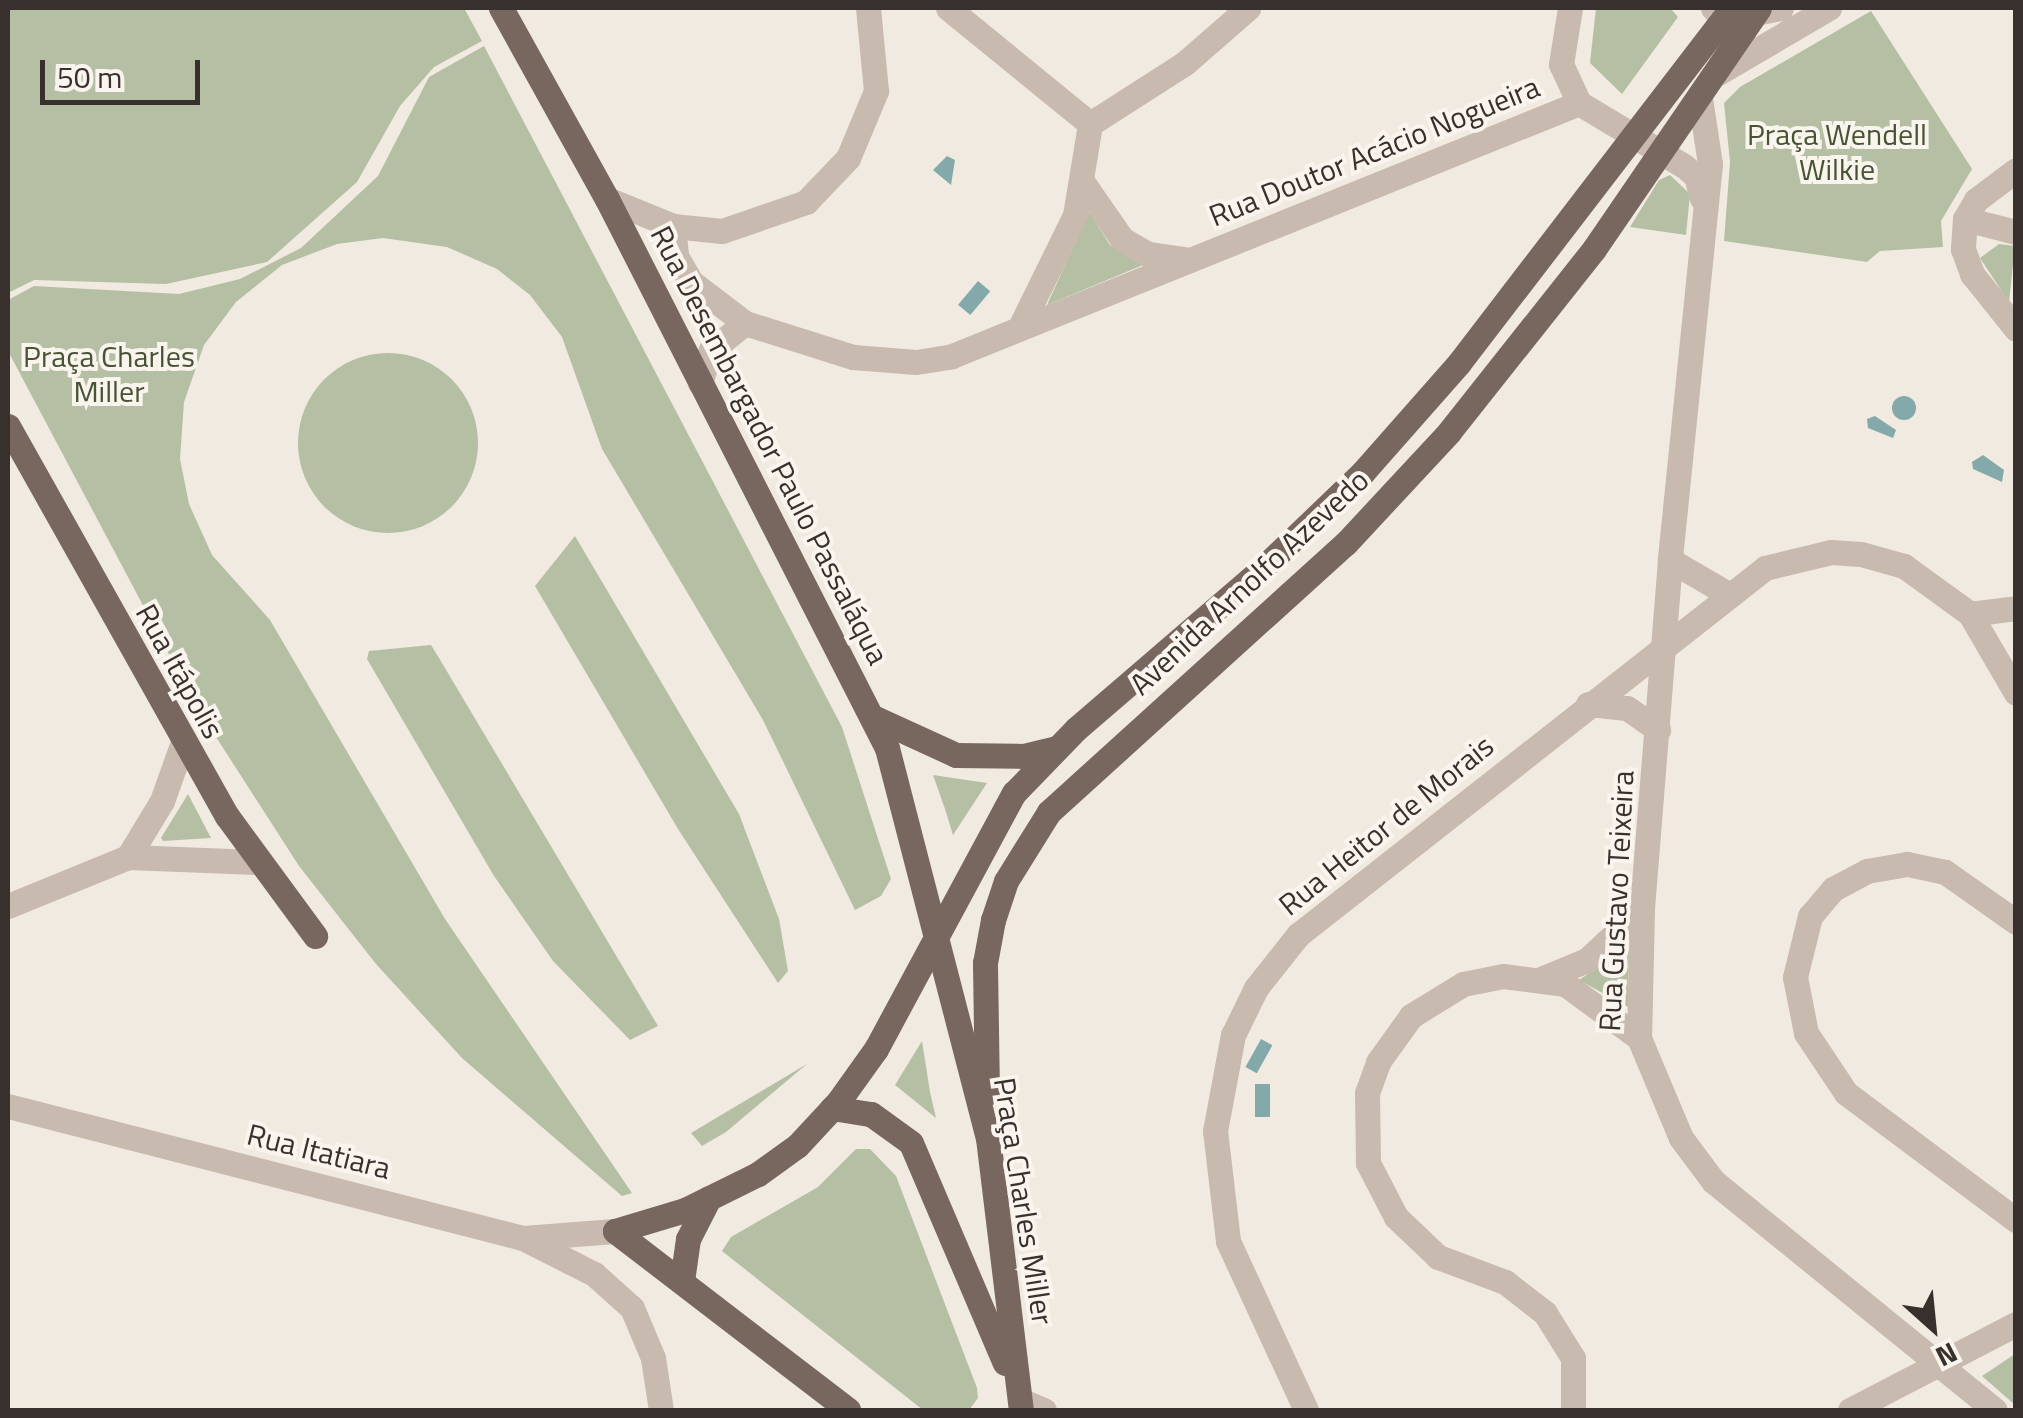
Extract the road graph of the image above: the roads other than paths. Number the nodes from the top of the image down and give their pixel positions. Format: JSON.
{"nodes":[{"id":1,"x":501,"y":8,"type":"edge"},
{"id":2,"x":868,"y":8,"type":"edge"},
{"id":3,"x":948,"y":8,"type":"edge"},
{"id":4,"x":1248,"y":8,"type":"edge"},
{"id":5,"x":1570,"y":8,"type":"edge"},
{"id":6,"x":1781,"y":8,"type":"edge"},
{"id":7,"x":1829,"y":8,"type":"edge"},
{"id":8,"x":1736,"y":11,"type":"edge"},
{"id":9,"x":1718,"y":73,"type":"junction"},
{"id":10,"x":1700,"y":98,"type":"junction"},
{"id":11,"x":1579,"y":103,"type":"junction"},
{"id":12,"x":1090,"y":124,"type":"junction"},
{"id":13,"x":1633,"y":133,"type":"junction"},
{"id":14,"x":1662,"y":152,"type":"junction"},
{"id":15,"x":2016,"y":170,"type":"edge"},
{"id":16,"x":1084,"y":184,"type":"junction"},
{"id":17,"x":1702,"y":198,"type":"junction"},
{"id":18,"x":607,"y":199,"type":"junction"},
{"id":19,"x":1964,"y":219,"type":"junction"},
{"id":20,"x":672,"y":226,"type":"junction"},
{"id":21,"x":622,"y":230,"type":"junction"},
{"id":22,"x":2016,"y":232,"type":"edge"},
{"id":23,"x":1194,"y":260,"type":"junction"},
{"id":24,"x":745,"y":323,"type":"junction"},
{"id":25,"x":1020,"y":328,"type":"junction"},
{"id":26,"x":2016,"y":328,"type":"edge"},
{"id":27,"x":700,"y":383,"type":"junction"},
{"id":28,"x":8,"y":426,"type":"edge"},
{"id":29,"x":1670,"y":560,"type":"junction"},
{"id":30,"x":1728,"y":594,"type":"junction"},
{"id":31,"x":2016,"y":608,"type":"edge"},
{"id":32,"x":1970,"y":614,"type":"junction"},
{"id":33,"x":1665,"y":643,"type":"junction"},
{"id":34,"x":2016,"y":693,"type":"edge"},
{"id":35,"x":1588,"y":704,"type":"junction"},
{"id":36,"x":873,"y":717,"type":"junction"},
{"id":37,"x":1658,"y":730,"type":"junction"},
{"id":38,"x":183,"y":742,"type":"junction"},
{"id":39,"x":1057,"y":748,"type":"junction"},
{"id":40,"x":144,"y":849,"type":"junction"},
{"id":41,"x":260,"y":862,"type":"junction"},
{"id":42,"x":8,"y":906,"type":"edge"},
{"id":43,"x":1642,"y":909,"type":"junction"},
{"id":44,"x":2016,"y":922,"type":"edge"},
{"id":45,"x":938,"y":931,"type":"junction"},
{"id":46,"x":315,"y":936,"type":"dead end"},
{"id":47,"x":1543,"y":978,"type":"junction"},
{"id":48,"x":1639,"y":1038,"type":"junction"},
{"id":49,"x":8,"y":1106,"type":"edge"},
{"id":50,"x":832,"y":1108,"type":"junction"},
{"id":51,"x":988,"y":1138,"type":"junction"},
{"id":52,"x":709,"y":1198,"type":"junction"},
{"id":53,"x":2016,"y":1220,"type":"edge"},
{"id":54,"x":616,"y":1230,"type":"junction"},
{"id":55,"x":523,"y":1238,"type":"junction"},
{"id":56,"x":682,"y":1281,"type":"junction"},
{"id":57,"x":2016,"y":1324,"type":"edge"},
{"id":58,"x":1934,"y":1362,"type":"junction"},
{"id":59,"x":1018,"y":1407,"type":"edge"},
{"id":60,"x":661,"y":1410,"type":"edge"},
{"id":61,"x":848,"y":1410,"type":"edge"},
{"id":62,"x":1044,"y":1410,"type":"edge"},
{"id":63,"x":1306,"y":1410,"type":"edge"},
{"id":64,"x":1574,"y":1410,"type":"edge"},
{"id":65,"x":1850,"y":1410,"type":"edge"},
{"id":66,"x":1995,"y":1410,"type":"edge"}],
"edges":[{"from":1,"to":18,"type":"main road","name":"Rua Desembargador Paulo Passaláqua"},
{"from":2,"to":20,"type":"street"},
{"from":3,"to":12,"type":"street"},
{"from":4,"to":12,"type":"street"},
{"from":5,"to":11,"type":"street"},
{"from":6,"to":8,"type":"street"},
{"from":7,"to":9,"type":"street"},
{"from":8,"to":9,"type":"main road","name":"Avenida Arnolfo Azevedo"},
{"from":8,"to":13,"type":"main road","name":"Avenida Arnolfo Azevedo"},
{"from":9,"to":10,"type":"main road","name":"Avenida Arnolfo Azevedo"},
{"from":10,"to":14,"type":"main road","name":"Avenida Arnolfo Azevedo"},
{"from":10,"to":17,"type":"street","name":"Rua Gustavo Teixeira"},
{"from":11,"to":13,"type":"street"},
{"from":11,"to":23,"type":"street","name":"Rua Doutor Acácio Nogueira"},
{"from":12,"to":16,"type":"street"},
{"from":13,"to":14,"type":"street"},
{"from":13,"to":39,"type":"main road","name":"Avenida Arnolfo Azevedo"},
{"from":14,"to":17,"type":"street"},
{"from":14,"to":51,"type":"main road","name":"Avenida Arnolfo Azevedo"},
{"from":15,"to":19,"type":"street"},
{"from":16,"to":23,"type":"street","name":"Rua Doutor Acácio Nogueira"},
{"from":16,"to":25,"type":"street"},
{"from":17,"to":29,"type":"street","name":"Rua Gustavo Teixeira"},
{"from":18,"to":20,"type":"street"},
{"from":18,"to":21,"type":"main road","name":"Rua Desembargador Paulo Passaláqua"},
{"from":19,"to":22,"type":"street"},
{"from":19,"to":26,"type":"street"},
{"from":20,"to":21,"type":"street"},
{"from":20,"to":24,"type":"street"},
{"from":21,"to":27,"type":"main road","name":"Rua Desembargador Paulo Passaláqua"},
{"from":23,"to":25,"type":"street","name":"Rua Doutor Acácio Nogueira"},
{"from":24,"to":25,"type":"street","name":"Rua Doutor Acácio Nogueira"},
{"from":24,"to":27,"type":"street"},
{"from":27,"to":36,"type":"main road","name":"Rua Desembargador Paulo Passaláqua"},
{"from":28,"to":38,"type":"main road","name":"Rua Itápolis"},
{"from":29,"to":30,"type":"street"},
{"from":29,"to":33,"type":"street","name":"Rua Gustavo Teixeira"},
{"from":30,"to":32,"type":"street","name":"Rua Heitor de Morais"},
{"from":30,"to":33,"type":"street","name":"Rua Heitor de Morais"},
{"from":31,"to":32,"type":"street"},
{"from":32,"to":34,"type":"street"},
{"from":33,"to":35,"type":"street","name":"Rua Heitor de Morais"},
{"from":33,"to":37,"type":"street","name":"Rua Gustavo Teixeira"},
{"from":35,"to":37,"type":"street"},
{"from":35,"to":63,"type":"street","name":"Rua Heitor de Morais"},
{"from":36,"to":39,"type":"main road"},
{"from":36,"to":45,"type":"main road","name":"Rua Desembargador Paulo Passaláqua"},
{"from":37,"to":43,"type":"street","name":"Rua Gustavo Teixeira"},
{"from":38,"to":40,"type":"street"},
{"from":38,"to":41,"type":"main road","name":"Rua Itápolis"},
{"from":39,"to":45,"type":"main road","name":"Avenida Arnolfo Azevedo"},
{"from":40,"to":41,"type":"street"},
{"from":40,"to":42,"type":"street"},
{"from":41,"to":46,"type":"main road","name":"Rua Itápolis"},
{"from":43,"to":47,"type":"street"},
{"from":43,"to":48,"type":"street","name":"Rua Gustavo Teixeira"},
{"from":44,"to":53,"type":"street"},
{"from":45,"to":50,"type":"main road"},
{"from":45,"to":51,"type":"main road","name":"Praça Charles Miller"},
{"from":47,"to":48,"type":"street"},
{"from":47,"to":64,"type":"street"},
{"from":48,"to":58,"type":"street","name":"Rua Gustavo Teixeira"},
{"from":49,"to":55,"type":"street","name":"Rua Itatiara"},
{"from":50,"to":52,"type":"main road"},
{"from":50,"to":59,"type":"main road"},
{"from":51,"to":59,"type":"main road","name":"Praça Charles Miller"},
{"from":52,"to":54,"type":"main road"},
{"from":52,"to":56,"type":"main road"},
{"from":54,"to":55,"type":"street","name":"Rua Itatiara"},
{"from":54,"to":56,"type":"main road"},
{"from":55,"to":60,"type":"street"},
{"from":56,"to":61,"type":"main road"},
{"from":57,"to":58,"type":"street"},
{"from":58,"to":65,"type":"street"},
{"from":58,"to":66,"type":"street","name":"Rua Gustavo Teixeira"},
{"from":59,"to":62,"type":"street"}]}
